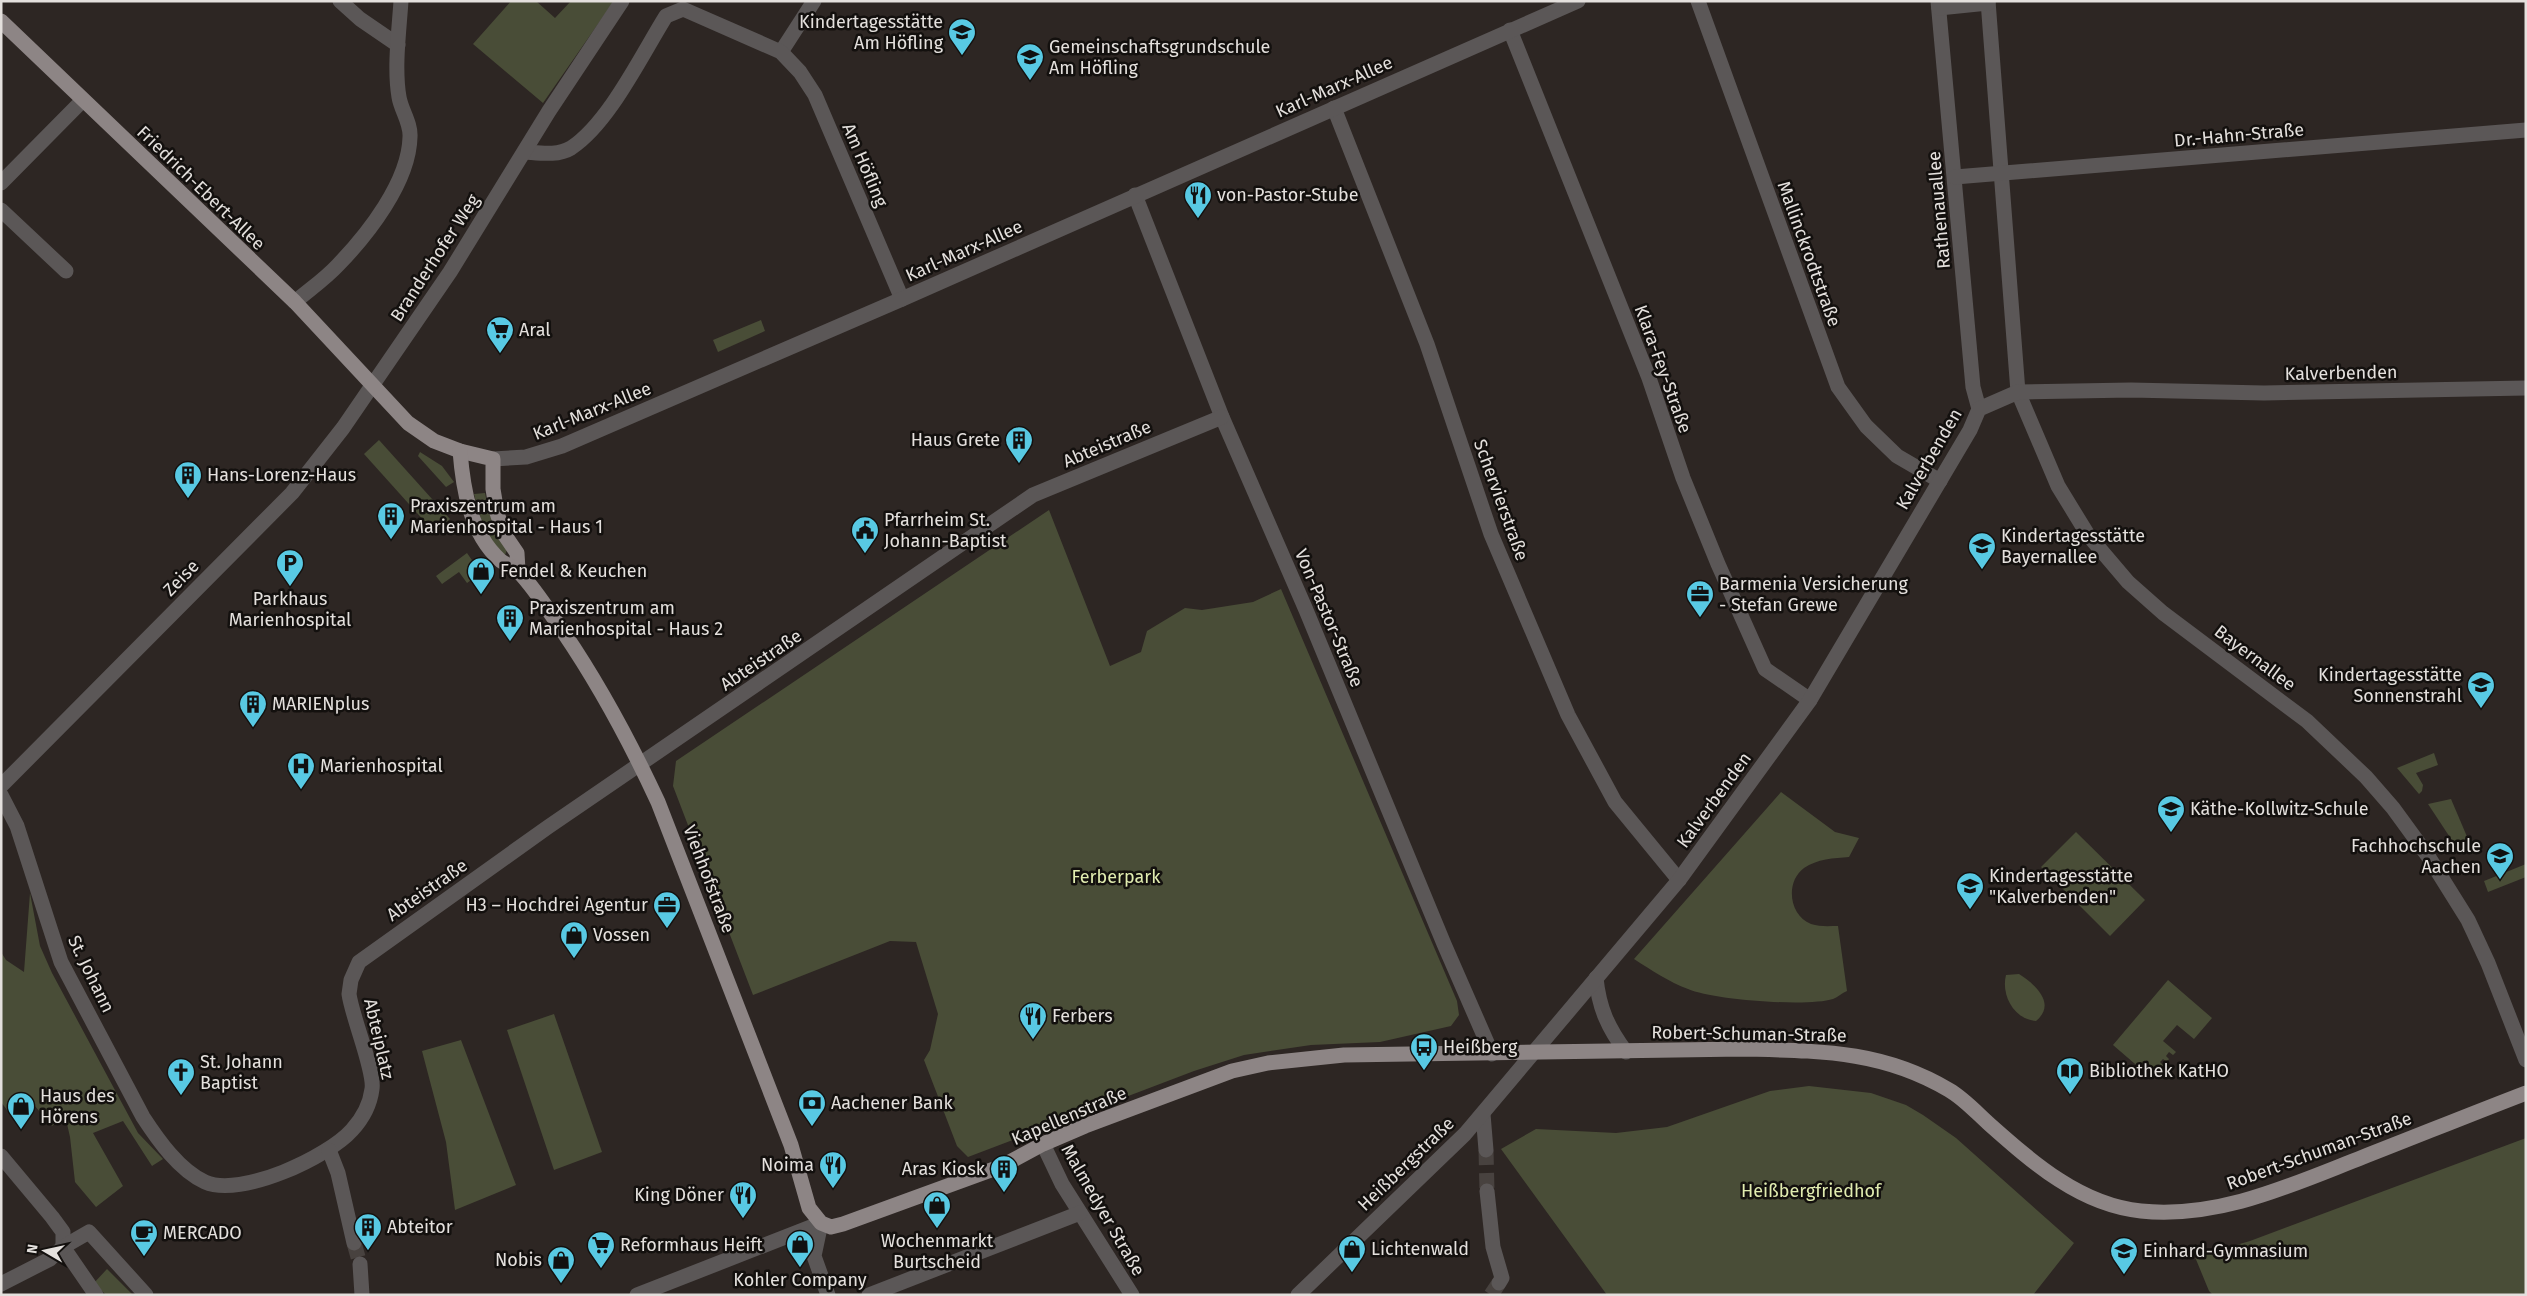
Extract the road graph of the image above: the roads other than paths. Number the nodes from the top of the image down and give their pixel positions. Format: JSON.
{"nodes":[{"id":1,"x":340,"y":1,"type":"edge"},
{"id":2,"x":401,"y":1,"type":"edge"},
{"id":3,"x":622,"y":1,"type":"edge"},
{"id":4,"x":814,"y":1,"type":"edge"},
{"id":5,"x":1578,"y":1,"type":"edge"},
{"id":6,"x":1698,"y":1,"type":"edge"},
{"id":7,"x":1988,"y":2,"type":"edge"},
{"id":8,"x":1939,"y":4,"type":"edge"},
{"id":9,"x":1,"y":21,"type":"edge"},
{"id":10,"x":1510,"y":30,"type":"junction"},
{"id":11,"x":398,"y":45,"type":"junction"},
{"id":12,"x":781,"y":52,"type":"junction"},
{"id":13,"x":82,"y":100,"type":"junction"},
{"id":14,"x":1334,"y":108,"type":"junction"},
{"id":15,"x":2526,"y":130,"type":"edge"},
{"id":16,"x":526,"y":152,"type":"junction"},
{"id":17,"x":2002,"y":173,"type":"junction"},
{"id":18,"x":1956,"y":177,"type":"junction"},
{"id":19,"x":1,"y":183,"type":"edge"},
{"id":20,"x":1135,"y":195,"type":"junction"},
{"id":21,"x":1,"y":210,"type":"edge"},
{"id":22,"x":66,"y":271,"type":"dead end"},
{"id":23,"x":902,"y":299,"type":"junction"},
{"id":24,"x":295,"y":302,"type":"junction"},
{"id":25,"x":373,"y":384,"type":"junction"},
{"id":26,"x":2526,"y":388,"type":"edge"},
{"id":27,"x":2018,"y":392,"type":"junction"},
{"id":28,"x":1979,"y":409,"type":"junction"},
{"id":29,"x":1222,"y":416,"type":"junction"},
{"id":30,"x":460,"y":452,"type":"junction"},
{"id":31,"x":493,"y":460,"type":"junction"},
{"id":32,"x":1940,"y":481,"type":"junction"},
{"id":33,"x":518,"y":570,"type":"junction"},
{"id":34,"x":1810,"y":700,"type":"junction"},
{"id":35,"x":641,"y":764,"type":"junction"},
{"id":36,"x":1,"y":786,"type":"edge"},
{"id":37,"x":1,"y":795,"type":"edge"},
{"id":38,"x":1679,"y":880,"type":"junction"},
{"id":39,"x":1596,"y":978,"type":"junction"},
{"id":40,"x":351,"y":980,"type":"joint"},
{"id":41,"x":1626,"y":1052,"type":"junction"},
{"id":42,"x":1492,"y":1054,"type":"junction"},
{"id":43,"x":1534,"y":1054,"type":"junction"},
{"id":44,"x":2526,"y":1060,"type":"edge"},
{"id":45,"x":2526,"y":1093,"type":"edge"},
{"id":46,"x":1483,"y":1114,"type":"junction"},
{"id":47,"x":1043,"y":1144,"type":"junction"},
{"id":48,"x":329,"y":1150,"type":"junction"},
{"id":49,"x":1486,"y":1150,"type":"tunnel mouth"},
{"id":50,"x":1,"y":1156,"type":"edge"},
{"id":51,"x":174,"y":1156,"type":"joint"},
{"id":52,"x":1487,"y":1191,"type":"tunnel mouth"},
{"id":53,"x":1080,"y":1213,"type":"junction"},
{"id":54,"x":821,"y":1223,"type":"junction"},
{"id":55,"x":354,"y":1243,"type":"tunnel mouth"},
{"id":56,"x":63,"y":1247,"type":"junction"},
{"id":57,"x":360,"y":1264,"type":"tunnel mouth"},
{"id":58,"x":1499,"y":1283,"type":"tunnel mouth"},
{"id":59,"x":1,"y":1284,"type":"edge"},
{"id":60,"x":96,"y":1295,"type":"edge"},
{"id":61,"x":146,"y":1295,"type":"edge"},
{"id":62,"x":362,"y":1295,"type":"edge"},
{"id":63,"x":637,"y":1295,"type":"edge"},
{"id":64,"x":828,"y":1295,"type":"edge"},
{"id":65,"x":869,"y":1295,"type":"edge"},
{"id":66,"x":1132,"y":1295,"type":"edge"},
{"id":67,"x":1298,"y":1295,"type":"edge"}],
"edges":[{"from":1,"to":11,"type":"street"},
{"from":2,"to":11,"type":"street"},
{"from":3,"to":16,"type":"street","name":"Branderhofer Weg"},
{"from":4,"to":12,"type":"street"},
{"from":5,"to":10,"type":"street","name":"Karl-Marx-Allee"},
{"from":6,"to":32,"type":"street","name":"Mallinckrodtstraße"},
{"from":7,"to":8,"type":"street","name":"Rathenauallee"},
{"from":7,"to":17,"type":"street","name":"Rathenauallee"},
{"from":8,"to":18,"type":"street","name":"Rathenauallee"},
{"from":9,"to":13,"type":"main road","name":"Friedrich-Ebert-Allee"},
{"from":10,"to":14,"type":"street","name":"Karl-Marx-Allee"},
{"from":10,"to":34,"type":"street","name":"Klara-Fey-Straße"},
{"from":11,"to":24,"type":"street"},
{"from":12,"to":16,"type":"street","name":"Am Höfling"},
{"from":12,"to":23,"type":"street","name":"Am Höfling"},
{"from":13,"to":19,"type":"street"},
{"from":13,"to":24,"type":"main road","name":"Friedrich-Ebert-Allee"},
{"from":14,"to":20,"type":"street","name":"Karl-Marx-Allee"},
{"from":14,"to":38,"type":"street","name":"Schervierstraße"},
{"from":15,"to":17,"type":"street","name":"Dr.-Hahn-Straße"},
{"from":16,"to":25,"type":"street","name":"Branderhofer Weg"},
{"from":17,"to":18,"type":"street","name":"Dr.-Hahn-Straße"},
{"from":17,"to":27,"type":"street","name":"Rathenauallee"},
{"from":18,"to":28,"type":"street","name":"Rathenauallee"},
{"from":20,"to":23,"type":"street","name":"Karl-Marx-Allee"},
{"from":20,"to":29,"type":"street","name":"Von-Pastor-Straße"},
{"from":21,"to":22,"type":"street"},
{"from":23,"to":31,"type":"street","name":"Karl-Marx-Allee"},
{"from":24,"to":25,"type":"main road","name":"Friedrich-Ebert-Allee"},
{"from":25,"to":30,"type":"main road","name":"Karl-Marx-Allee"},
{"from":25,"to":36,"type":"street","name":"Zeise"},
{"from":26,"to":27,"type":"street","name":"Kalverbenden"},
{"from":27,"to":28,"type":"street","name":"Kalverbenden"},
{"from":27,"to":44,"type":"street","name":"Bayernallee"},
{"from":28,"to":32,"type":"street","name":"Kalverbenden"},
{"from":29,"to":35,"type":"street","name":"Abteistraße"},
{"from":29,"to":42,"type":"street","name":"Von-Pastor-Straße"},
{"from":30,"to":31,"type":"main road","name":"Karl-Marx-Allee"},
{"from":30,"to":33,"type":"main road","name":"Viehhofstraße"},
{"from":31,"to":33,"type":"main road","name":"Viehhofstraße"},
{"from":32,"to":34,"type":"street","name":"Kalverbenden"},
{"from":33,"to":35,"type":"main road","name":"Viehhofstraße"},
{"from":34,"to":38,"type":"street","name":"Kalverbenden"},
{"from":35,"to":40,"type":"street","name":"Abteistraße"},
{"from":35,"to":54,"type":"main road","name":"Viehhofstraße"},
{"from":37,"to":51,"type":"street","name":"St. Johann"},
{"from":38,"to":39,"type":"street","name":"Kalverbenden"},
{"from":39,"to":41,"type":"street"},
{"from":39,"to":43,"type":"street","name":"Kalverbenden"},
{"from":40,"to":48,"type":"street","name":"Abteiplatz"},
{"from":41,"to":43,"type":"main road","name":"Robert-Schuman-Straße"},
{"from":41,"to":45,"type":"main road","name":"Robert-Schuman-Straße"},
{"from":42,"to":43,"type":"main road","name":"Kapellenstraße"},
{"from":42,"to":47,"type":"main road","name":"Kapellenstraße"},
{"from":43,"to":46,"type":"street","name":"Heißbergstraße"},
{"from":46,"to":49,"type":"street"},
{"from":46,"to":67,"type":"street","name":"Heißbergstraße"},
{"from":47,"to":53,"type":"street","name":"Malmedyer Straße"},
{"from":47,"to":54,"type":"main road","name":"Kapellenstraße"},
{"from":48,"to":51,"type":"street","name":"Abteiplatz"},
{"from":48,"to":55,"type":"street"},
{"from":50,"to":56,"type":"street"},
{"from":52,"to":58,"type":"street"},
{"from":53,"to":65,"type":"street"},
{"from":53,"to":66,"type":"street","name":"Malmedyer Straße"},
{"from":54,"to":63,"type":"street","name":"Kapellenstraße"},
{"from":54,"to":64,"type":"street"},
{"from":56,"to":59,"type":"street"},
{"from":56,"to":60,"type":"street"},
{"from":56,"to":61,"type":"street"},
{"from":57,"to":62,"type":"street"}]}
